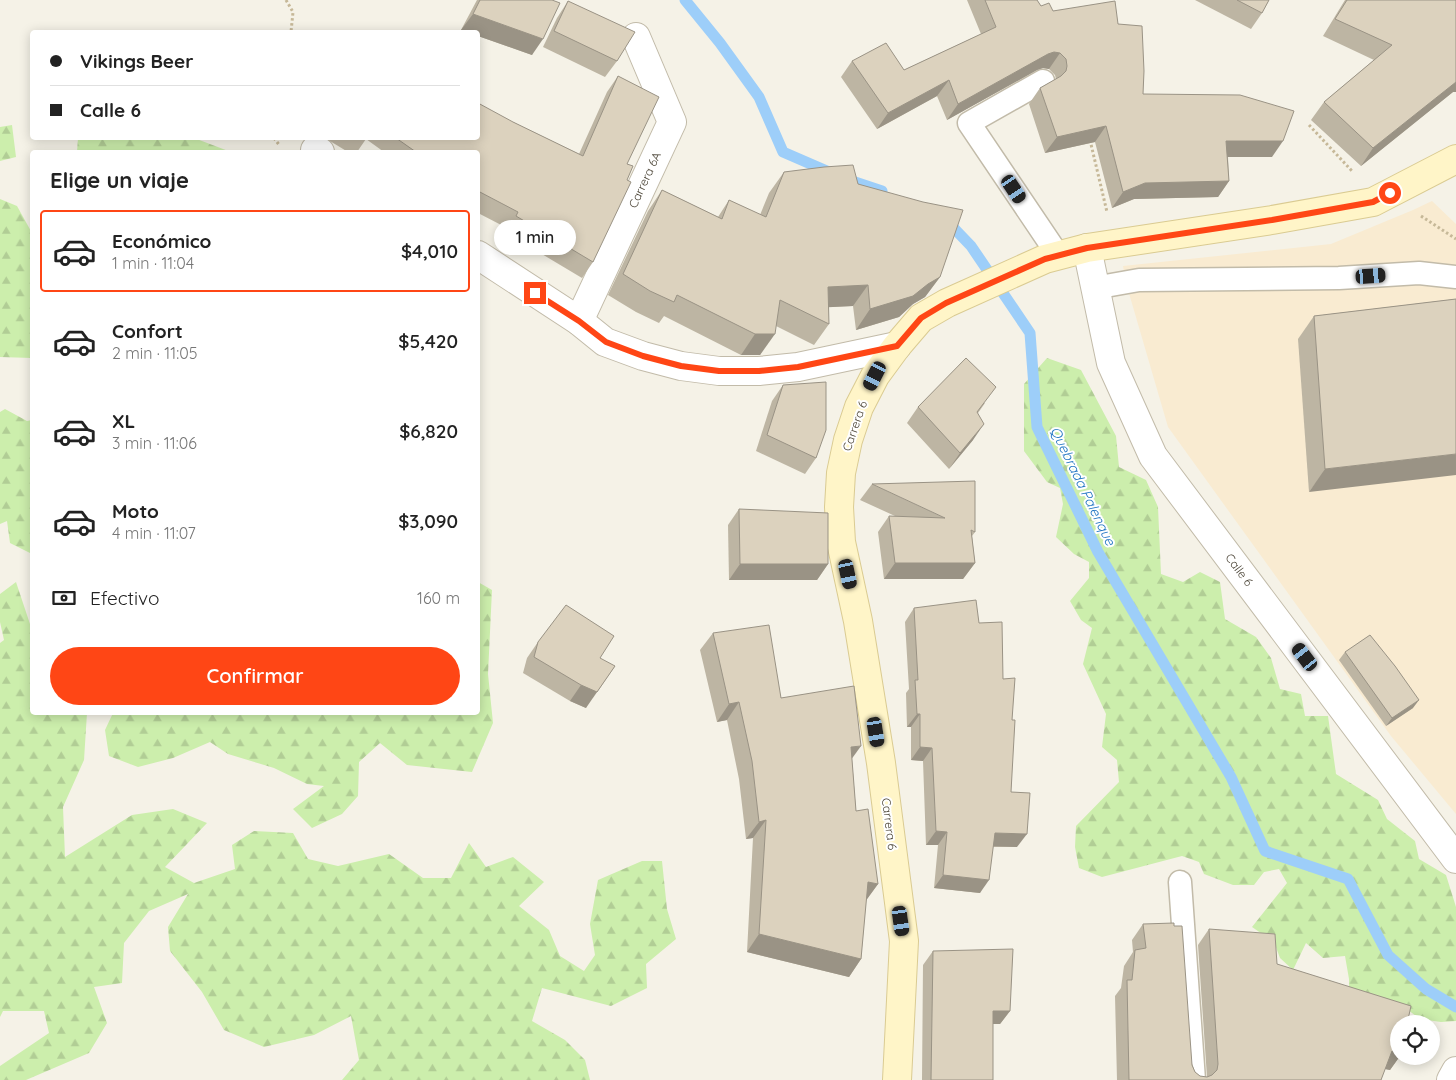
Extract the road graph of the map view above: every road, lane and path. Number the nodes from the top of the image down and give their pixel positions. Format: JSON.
{"nodes":[{"id":1,"x":286,"y":0,"type":"edge"},
{"id":2,"x":291,"y":30,"type":"edge"},
{"id":3,"x":636,"y":37,"type":"dead end"},
{"id":4,"x":1043,"y":81,"type":"dead end"},
{"id":5,"x":1308,"y":125,"type":"dead end"},
{"id":6,"x":1088,"y":130,"type":"edge"},
{"id":7,"x":1456,"y":159,"type":"edge"},
{"id":8,"x":1378,"y":199,"type":"junction"},
{"id":9,"x":1420,"y":215,"type":"dead end"},
{"id":10,"x":1456,"y":240,"type":"edge"},
{"id":11,"x":1115,"y":244,"type":"junction"},
{"id":12,"x":1087,"y":248,"type":"junction"},
{"id":13,"x":480,"y":256,"type":"edge"},
{"id":14,"x":1052,"y":257,"type":"junction"},
{"id":15,"x":1456,"y":277,"type":"edge"},
{"id":16,"x":1094,"y":288,"type":"junction"},
{"id":17,"x":579,"y":321,"type":"junction"},
{"id":18,"x":897,"y":346,"type":"junction"},
{"id":19,"x":1456,"y":859,"type":"edge"},
{"id":20,"x":1180,"y":882,"type":"dead end"},
{"id":21,"x":897,"y":1080,"type":"edge"},
{"id":22,"x":1194,"y":1080,"type":"edge"}],
"edges":[{"from":1,"to":2,"type":"path"},
{"from":3,"to":17,"type":"street","name":"Carrera 6A"},
{"from":4,"to":14,"type":"lane"},
{"from":5,"to":8,"type":"path"},
{"from":6,"to":11,"type":"path"},
{"from":7,"to":8,"type":"main road","name":"Carrera 6"},
{"from":8,"to":11,"type":"main road","name":"Carrera 6"},
{"from":9,"to":10,"type":"path"},
{"from":11,"to":12,"type":"main road","name":"Carrera 6"},
{"from":12,"to":14,"type":"main road","name":"Carrera 6"},
{"from":12,"to":16,"type":"street","name":"Calle 6"},
{"from":13,"to":17,"type":"street"},
{"from":14,"to":18,"type":"main road","name":"Carrera 6"},
{"from":15,"to":16,"type":"lane"},
{"from":16,"to":19,"type":"street","name":"Calle 6"},
{"from":17,"to":18,"type":"street"},
{"from":18,"to":21,"type":"main road","name":"Carrera 6"},
{"from":20,"to":22,"type":"lane"}]}
